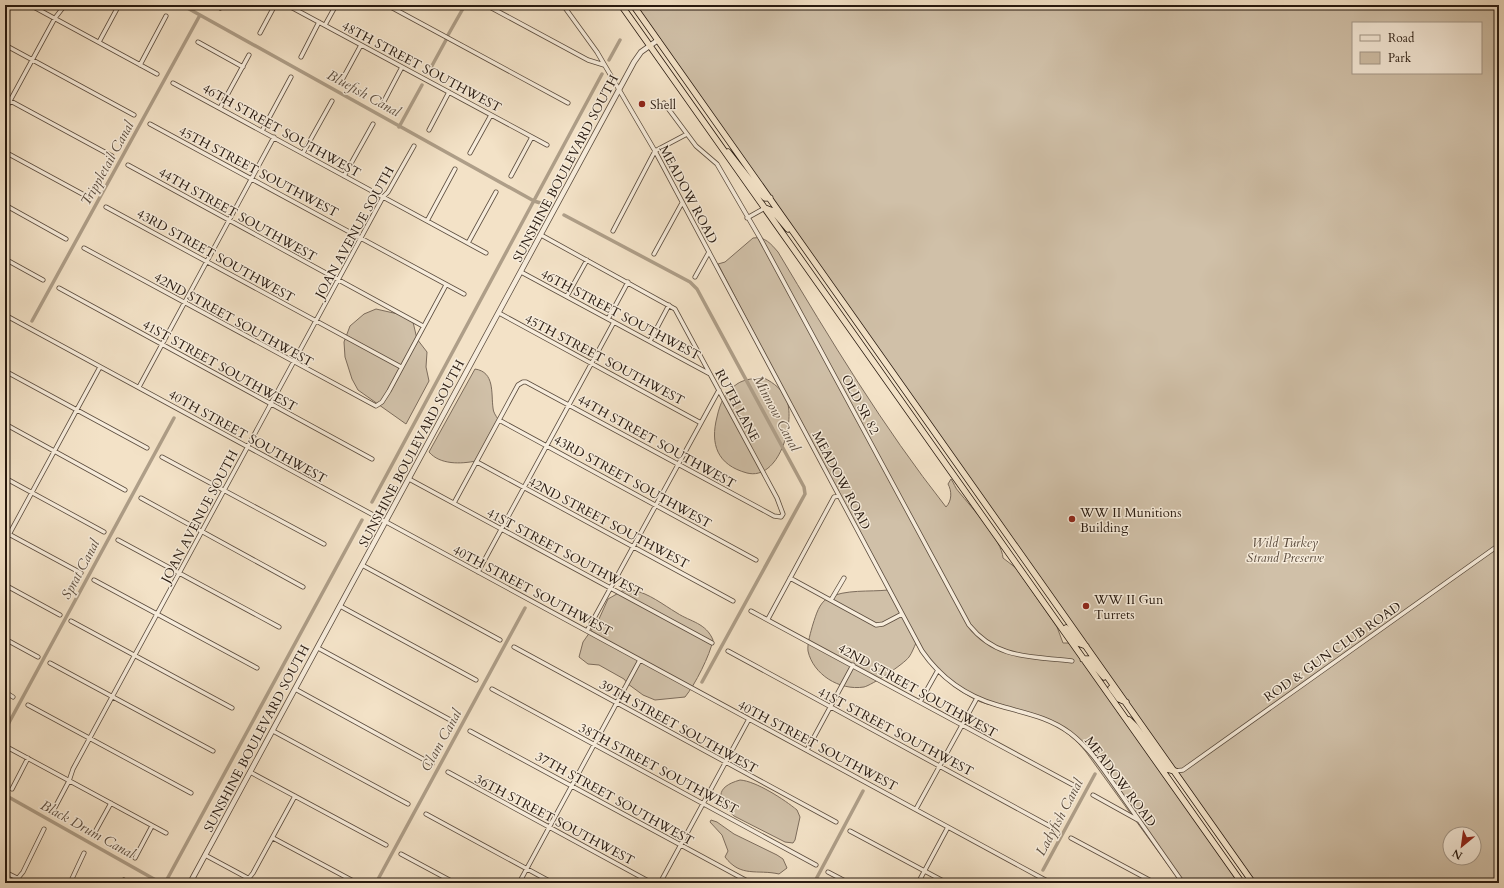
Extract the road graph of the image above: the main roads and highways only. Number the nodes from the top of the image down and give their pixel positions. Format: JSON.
{"nodes":[{"id":1,"x":622,"y":5,"type":"edge"},
{"id":2,"x":634,"y":5,"type":"edge"},
{"id":3,"x":723,"y":148,"type":"junction"},
{"id":4,"x":770,"y":198,"type":"junction"},
{"id":5,"x":765,"y":208,"type":"junction"},
{"id":6,"x":819,"y":268,"type":"junction"},
{"id":7,"x":1040,"y":597,"type":"junction"},
{"id":8,"x":1086,"y":646,"type":"junction"},
{"id":9,"x":1083,"y":659,"type":"junction"},
{"id":10,"x":1126,"y":703,"type":"junction"},
{"id":11,"x":1124,"y":716,"type":"junction"},
{"id":12,"x":1175,"y":771,"type":"junction"},
{"id":13,"x":1242,"y":883,"type":"edge"},
{"id":14,"x":1253,"y":883,"type":"edge"}],
"edges":[{"from":1,"to":3,"type":"highway"},
{"from":2,"to":4,"type":"highway"},
{"from":3,"to":4,"type":"highway"},
{"from":3,"to":5,"type":"highway"},
{"from":4,"to":6,"type":"highway"},
{"from":5,"to":6,"type":"highway"},
{"from":5,"to":7,"type":"highway"},
{"from":6,"to":8,"type":"highway"},
{"from":7,"to":8,"type":"highway"},
{"from":7,"to":9,"type":"highway"},
{"from":8,"to":10,"type":"highway"},
{"from":9,"to":10,"type":"highway"},
{"from":9,"to":11,"type":"highway"},
{"from":10,"to":12,"type":"highway"},
{"from":11,"to":12,"type":"highway"},
{"from":11,"to":13,"type":"highway"},
{"from":12,"to":14,"type":"highway"}]}
